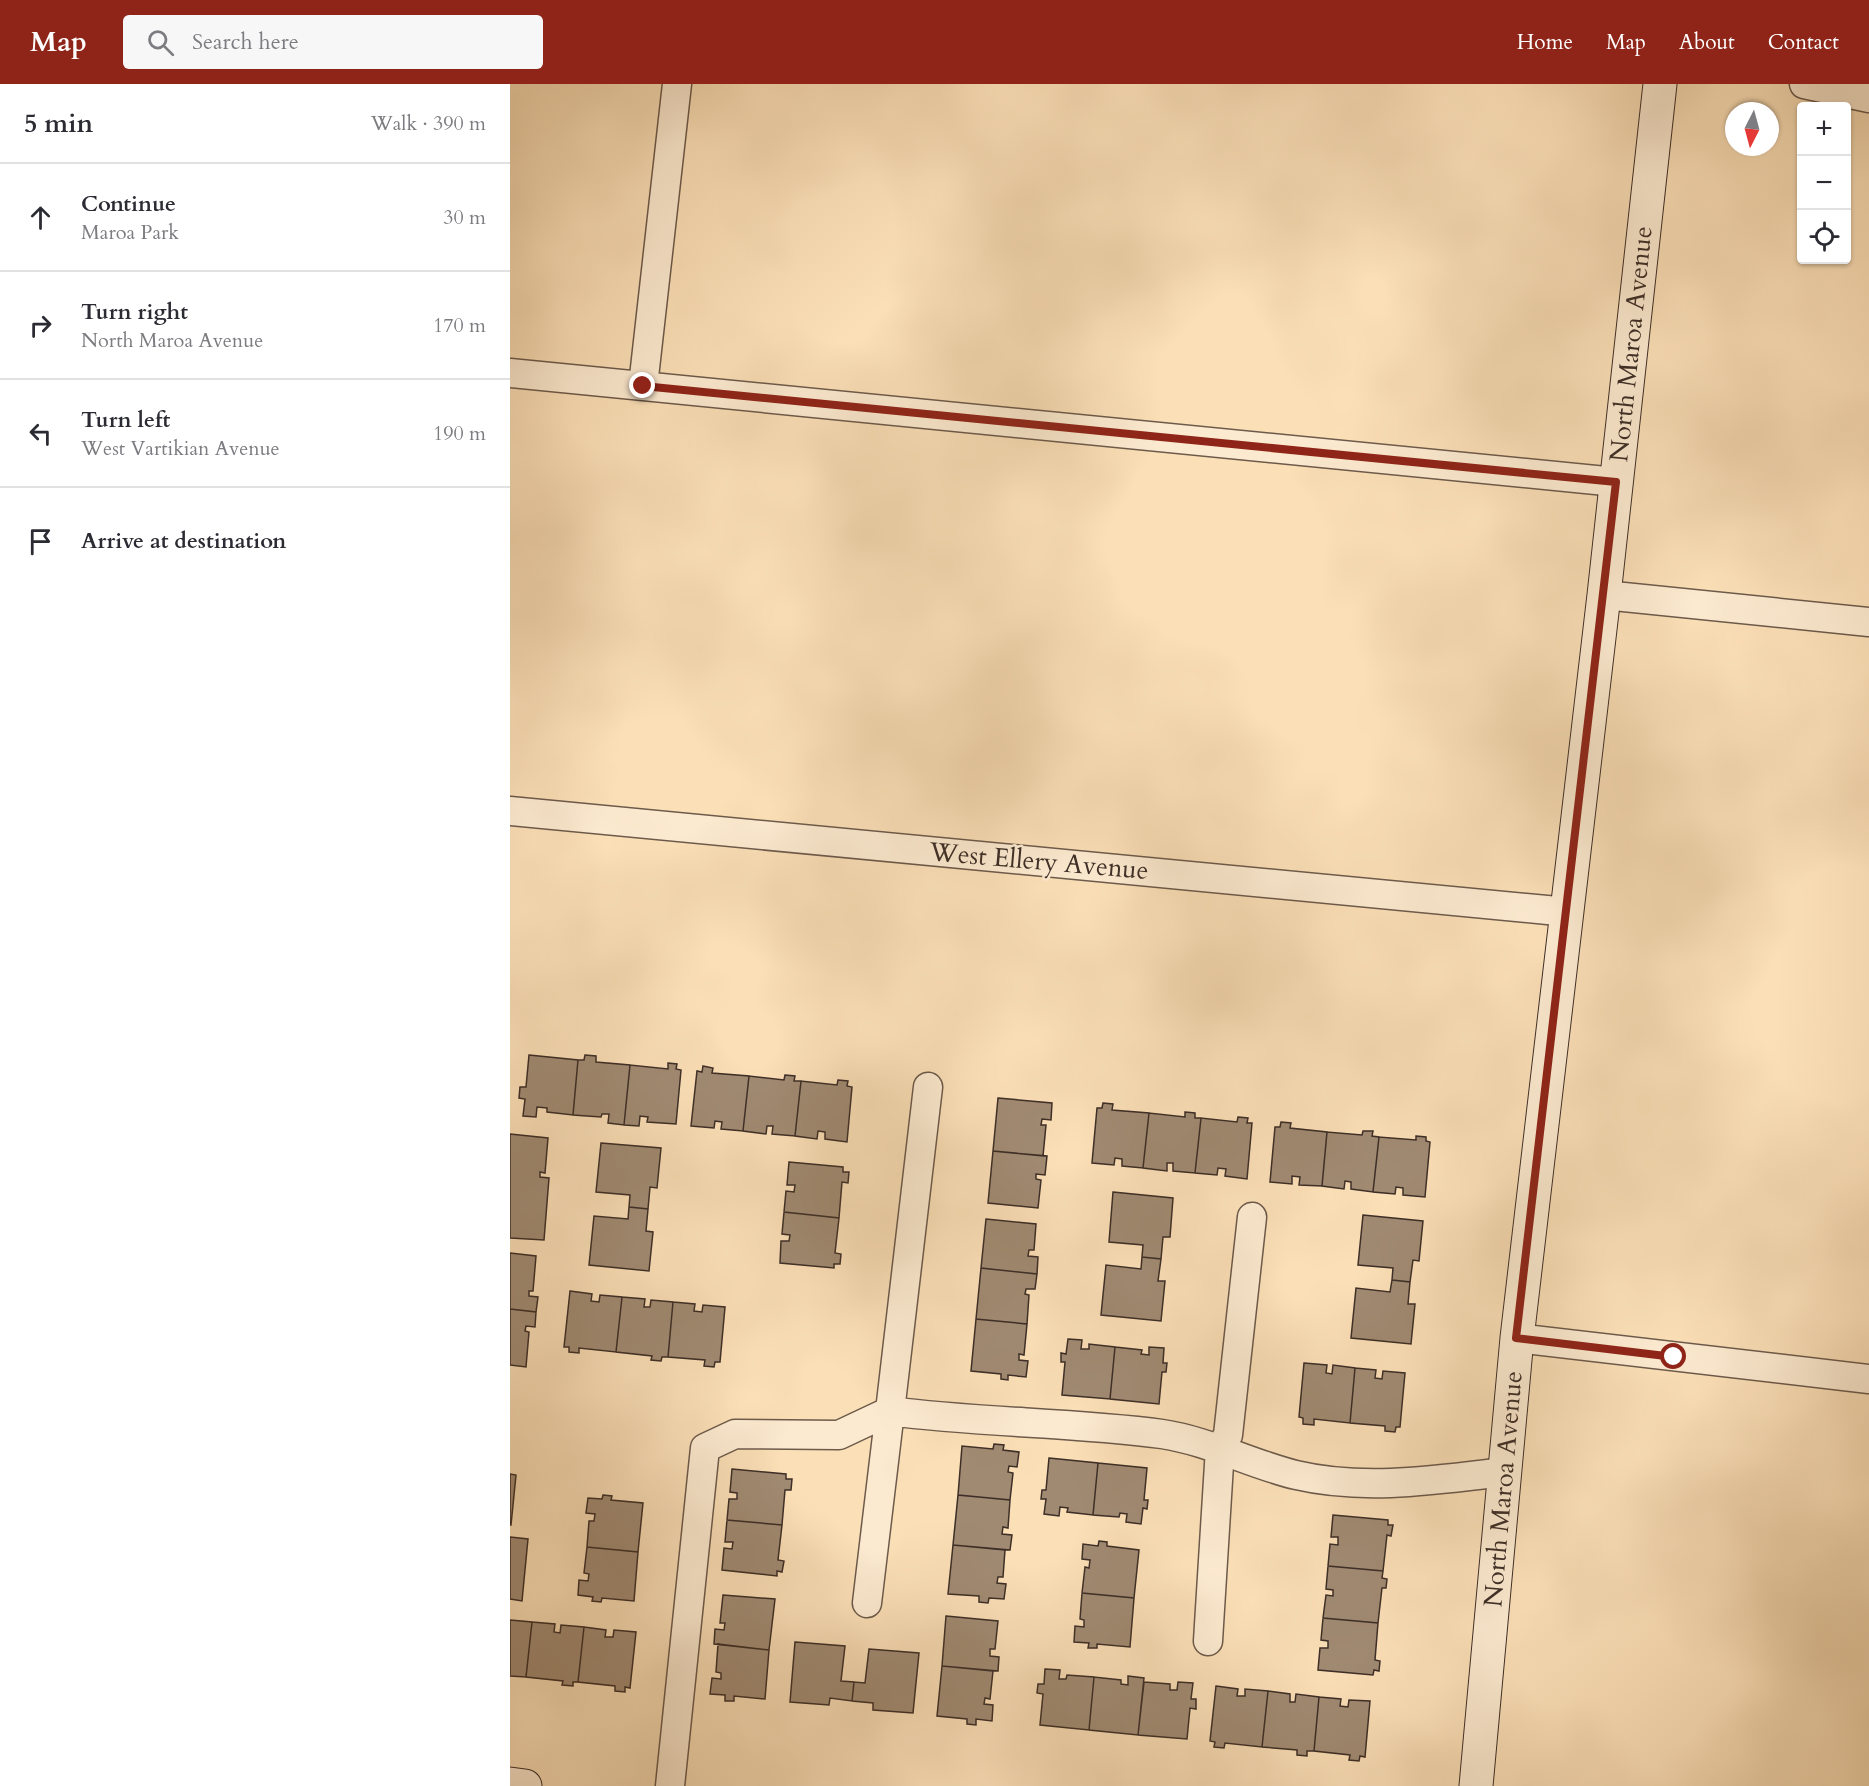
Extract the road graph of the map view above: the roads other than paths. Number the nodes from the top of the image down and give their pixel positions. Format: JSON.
{"nodes":[{"id":1,"x":677,"y":84,"type":"edge"},
{"id":2,"x":1660,"y":84,"type":"edge"},
{"id":3,"x":1804,"y":84,"type":"edge"},
{"id":4,"x":1869,"y":98,"type":"edge"},
{"id":5,"x":510,"y":373,"type":"edge"},
{"id":6,"x":643,"y":386,"type":"junction"},
{"id":7,"x":1616,"y":482,"type":"junction"},
{"id":8,"x":1604,"y":595,"type":"junction"},
{"id":9,"x":1869,"y":622,"type":"edge"},
{"id":10,"x":510,"y":811,"type":"edge"},
{"id":11,"x":1568,"y":912,"type":"junction"},
{"id":12,"x":928,"y":1087,"type":"dead end"},
{"id":13,"x":1252,"y":1217,"type":"dead end"},
{"id":14,"x":1516,"y":1338,"type":"junction"},
{"id":15,"x":1869,"y":1379,"type":"edge"},
{"id":16,"x":890,"y":1411,"type":"junction"},
{"id":17,"x":1220,"y":1448,"type":"junction"},
{"id":18,"x":1504,"y":1472,"type":"junction"},
{"id":19,"x":867,"y":1603,"type":"dead end"},
{"id":20,"x":1208,"y":1641,"type":"dead end"},
{"id":21,"x":510,"y":1784,"type":"edge"},
{"id":22,"x":525,"y":1786,"type":"edge"},
{"id":23,"x":670,"y":1786,"type":"edge"},
{"id":24,"x":1476,"y":1786,"type":"edge"}],
"edges":[{"from":1,"to":6,"type":"street"},
{"from":2,"to":7,"type":"main road","name":"North Maroa Avenue"},
{"from":3,"to":4,"type":"street"},
{"from":5,"to":6,"type":"street"},
{"from":6,"to":7,"type":"street"},
{"from":7,"to":8,"type":"main road","name":"North Maroa Avenue"},
{"from":8,"to":9,"type":"street"},
{"from":8,"to":11,"type":"main road","name":"North Maroa Avenue"},
{"from":10,"to":11,"type":"street","name":"West Ellery Avenue"},
{"from":11,"to":14,"type":"main road","name":"North Maroa Avenue"},
{"from":12,"to":16,"type":"street"},
{"from":13,"to":17,"type":"street"},
{"from":14,"to":15,"type":"street"},
{"from":14,"to":18,"type":"main road","name":"North Maroa Avenue"},
{"from":16,"to":17,"type":"street"},
{"from":16,"to":19,"type":"street"},
{"from":16,"to":23,"type":"street"},
{"from":17,"to":18,"type":"street"},
{"from":17,"to":20,"type":"street"},
{"from":18,"to":24,"type":"main road","name":"North Maroa Avenue"},
{"from":21,"to":22,"type":"main road"}]}
